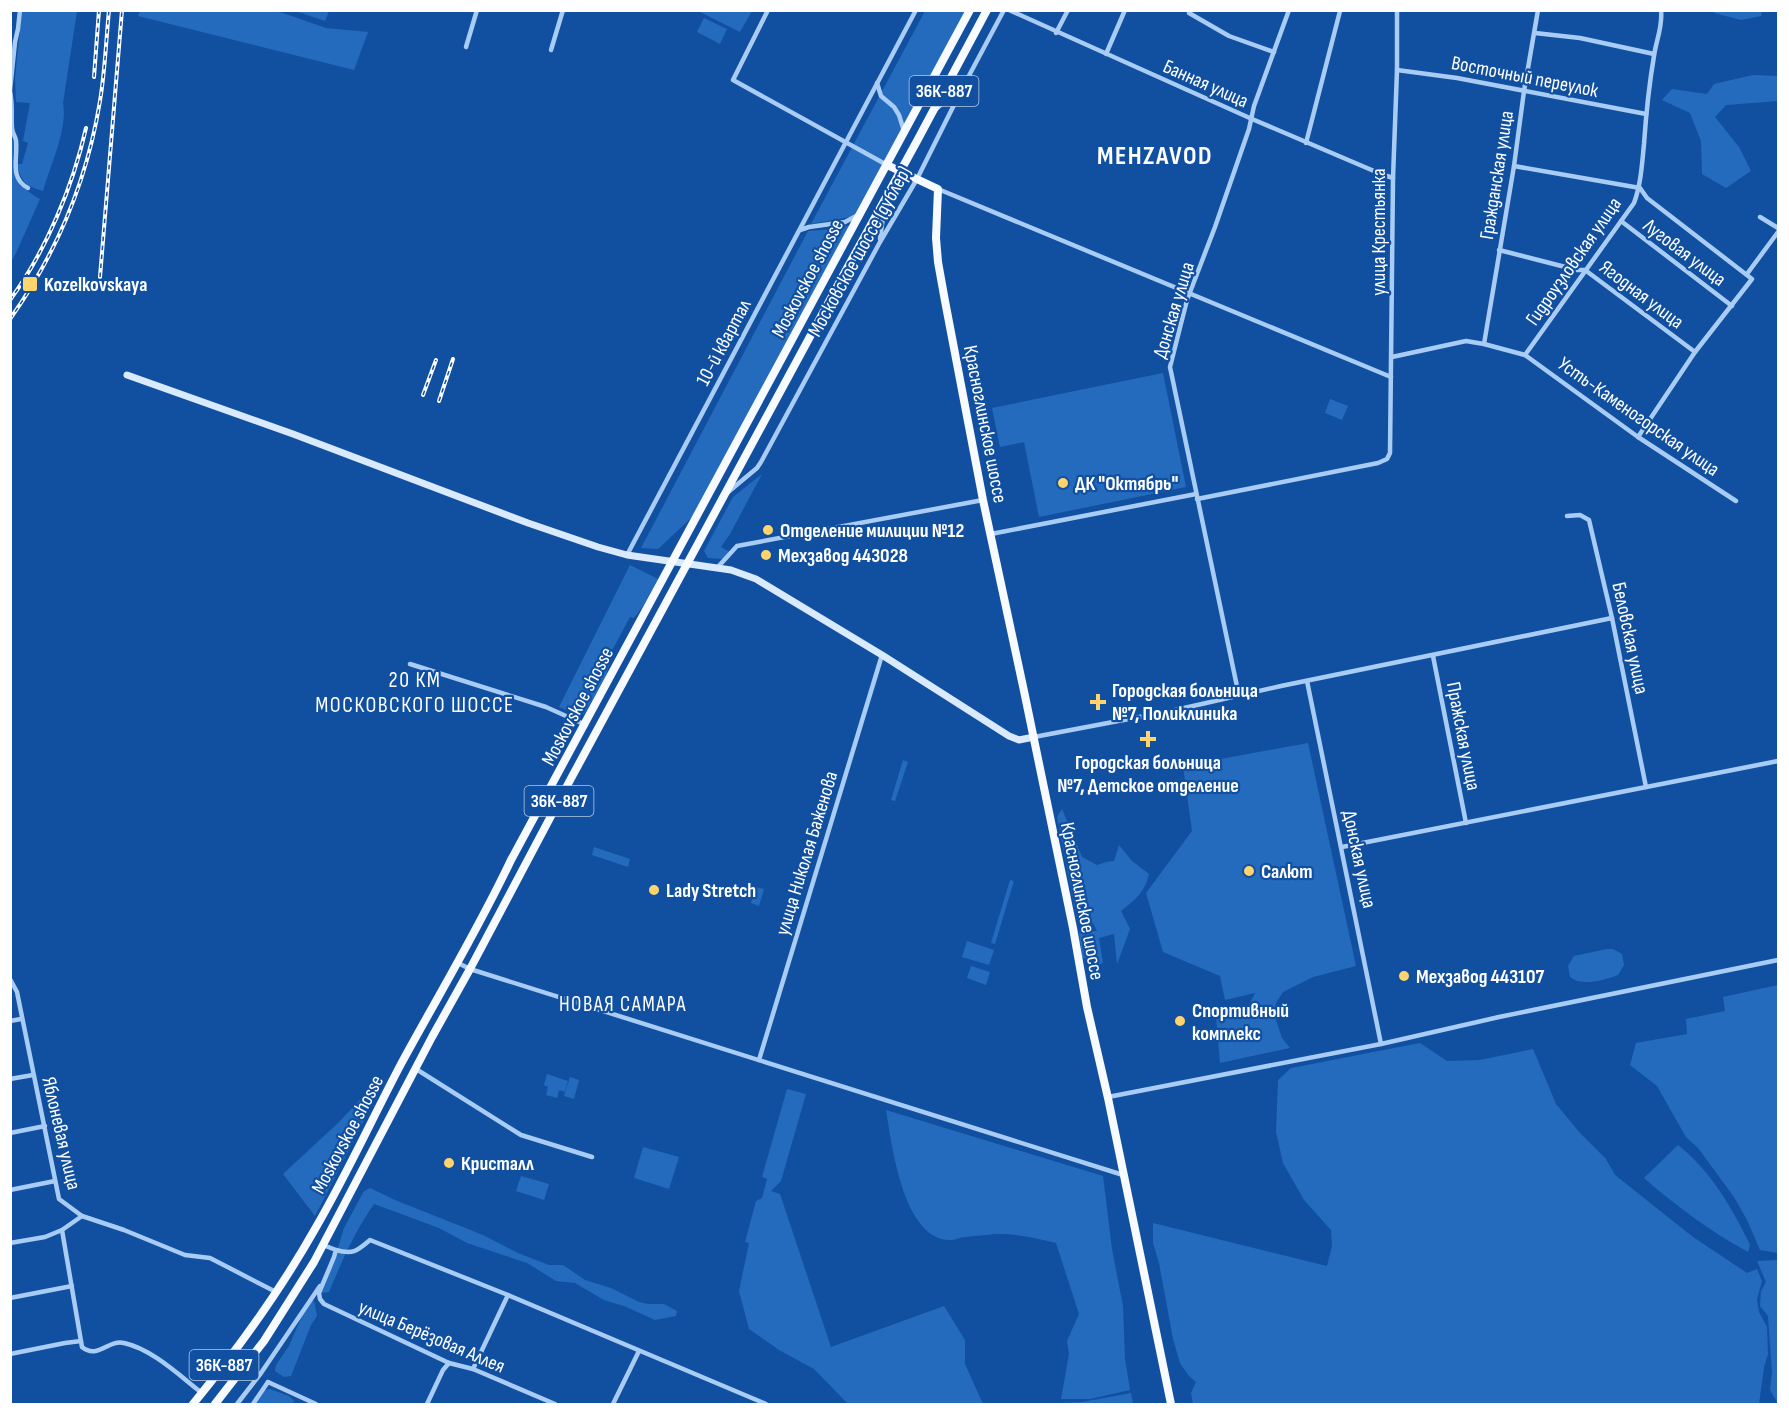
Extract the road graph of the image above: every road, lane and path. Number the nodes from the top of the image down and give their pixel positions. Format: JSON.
{"nodes":[{"id":1,"x":20,"y":10,"type":"edge"},
{"id":2,"x":477,"y":10,"type":"edge"},
{"id":3,"x":563,"y":10,"type":"edge"},
{"id":4,"x":768,"y":10,"type":"edge"},
{"id":5,"x":916,"y":10,"type":"edge"},
{"id":6,"x":970,"y":10,"type":"edge"},
{"id":7,"x":987,"y":10,"type":"edge"},
{"id":8,"x":1006,"y":10,"type":"edge"},
{"id":9,"x":1068,"y":10,"type":"edge"},
{"id":10,"x":1125,"y":10,"type":"edge"},
{"id":11,"x":1288,"y":10,"type":"edge"},
{"id":12,"x":1397,"y":10,"type":"edge"},
{"id":13,"x":1538,"y":10,"type":"edge"},
{"id":14,"x":1661,"y":10,"type":"edge"},
{"id":15,"x":1340,"y":11,"type":"edge"},
{"id":16,"x":1189,"y":13,"type":"dead end"},
{"id":17,"x":1056,"y":33,"type":"junction"},
{"id":18,"x":1534,"y":33,"type":"junction"},
{"id":19,"x":13,"y":42,"type":"edge"},
{"id":20,"x":466,"y":47,"type":"dead end"},
{"id":21,"x":550,"y":50,"type":"dead end"},
{"id":22,"x":1274,"y":52,"type":"junction"},
{"id":23,"x":1106,"y":54,"type":"junction"},
{"id":24,"x":1654,"y":54,"type":"junction"},
{"id":25,"x":1397,"y":70,"type":"junction"},
{"id":26,"x":877,"y":83,"type":"junction"},
{"id":27,"x":964,"y":85,"type":"junction"},
{"id":28,"x":10,"y":90,"type":"edge"},
{"id":29,"x":1524,"y":91,"type":"junction"},
{"id":30,"x":933,"y":112,"type":"junction"},
{"id":31,"x":1646,"y":114,"type":"junction"},
{"id":32,"x":1251,"y":119,"type":"junction"},
{"id":33,"x":11,"y":130,"type":"edge"},
{"id":34,"x":904,"y":133,"type":"junction"},
{"id":35,"x":845,"y":143,"type":"junction"},
{"id":36,"x":1306,"y":143,"type":"junction"},
{"id":37,"x":887,"y":165,"type":"junction"},
{"id":38,"x":1514,"y":166,"type":"junction"},
{"id":39,"x":900,"y":171,"type":"junction"},
{"id":40,"x":1393,"y":177,"type":"junction"},
{"id":41,"x":917,"y":179,"type":"junction"},
{"id":42,"x":28,"y":188,"type":"dead end"},
{"id":43,"x":1640,"y":188,"type":"junction"},
{"id":44,"x":938,"y":189,"type":"junction"},
{"id":45,"x":885,"y":200,"type":"junction"},
{"id":46,"x":859,"y":214,"type":"junction"},
{"id":47,"x":1760,"y":217,"type":"dead end"},
{"id":48,"x":1621,"y":221,"type":"junction"},
{"id":49,"x":800,"y":230,"type":"junction"},
{"id":50,"x":1779,"y":230,"type":"edge"},
{"id":51,"x":880,"y":242,"type":"junction"},
{"id":52,"x":1499,"y":250,"type":"junction"},
{"id":53,"x":1585,"y":270,"type":"junction"},
{"id":54,"x":1747,"y":274,"type":"junction"},
{"id":55,"x":1189,"y":295,"type":"junction"},
{"id":56,"x":1732,"y":306,"type":"junction"},
{"id":57,"x":1484,"y":344,"type":"junction"},
{"id":58,"x":1695,"y":352,"type":"junction"},
{"id":59,"x":1525,"y":355,"type":"junction"},
{"id":60,"x":1392,"y":357,"type":"junction"},
{"id":61,"x":128,"y":375,"type":"dead end"},
{"id":62,"x":1391,"y":377,"type":"junction"},
{"id":63,"x":1638,"y":437,"type":"junction"},
{"id":64,"x":725,"y":495,"type":"junction"},
{"id":65,"x":1197,"y":496,"type":"junction"},
{"id":66,"x":984,"y":500,"type":"junction"},
{"id":67,"x":1736,"y":501,"type":"dead end"},
{"id":68,"x":1567,"y":516,"type":"dead end"},
{"id":69,"x":991,"y":534,"type":"junction"},
{"id":70,"x":627,"y":555,"type":"junction"},
{"id":71,"x":674,"y":563,"type":"junction"},
{"id":72,"x":687,"y":565,"type":"junction"},
{"id":73,"x":717,"y":568,"type":"junction"},
{"id":74,"x":1612,"y":618,"type":"junction"},
{"id":75,"x":882,"y":655,"type":"junction"},
{"id":76,"x":1433,"y":656,"type":"junction"},
{"id":77,"x":410,"y":664,"type":"dead end"},
{"id":78,"x":1307,"y":681,"type":"junction"},
{"id":79,"x":1239,"y":696,"type":"junction"},
{"id":80,"x":586,"y":725,"type":"junction"},
{"id":81,"x":1034,"y":737,"type":"junction"},
{"id":82,"x":1779,"y":761,"type":"edge"},
{"id":83,"x":1646,"y":787,"type":"junction"},
{"id":84,"x":1466,"y":823,"type":"junction"},
{"id":85,"x":1342,"y":847,"type":"junction"},
{"id":86,"x":1779,"y":960,"type":"edge"},
{"id":87,"x":458,"y":963,"type":"junction"},
{"id":88,"x":470,"y":969,"type":"junction"},
{"id":89,"x":10,"y":979,"type":"edge"},
{"id":90,"x":21,"y":1019,"type":"junction"},
{"id":91,"x":10,"y":1021,"type":"edge"},
{"id":92,"x":1381,"y":1044,"type":"junction"},
{"id":93,"x":759,"y":1060,"type":"junction"},
{"id":94,"x":415,"y":1069,"type":"junction"},
{"id":95,"x":33,"y":1075,"type":"junction"},
{"id":96,"x":10,"y":1079,"type":"edge"},
{"id":97,"x":1108,"y":1098,"type":"junction"},
{"id":98,"x":45,"y":1126,"type":"junction"},
{"id":99,"x":10,"y":1133,"type":"edge"},
{"id":100,"x":592,"y":1157,"type":"dead end"},
{"id":101,"x":1123,"y":1174,"type":"junction"},
{"id":102,"x":55,"y":1181,"type":"junction"},
{"id":103,"x":10,"y":1190,"type":"edge"},
{"id":104,"x":82,"y":1216,"type":"junction"},
{"id":105,"x":316,"y":1228,"type":"junction"},
{"id":106,"x":62,"y":1230,"type":"junction"},
{"id":107,"x":329,"y":1234,"type":"junction"},
{"id":108,"x":10,"y":1243,"type":"edge"},
{"id":109,"x":323,"y":1245,"type":"junction"},
{"id":110,"x":336,"y":1250,"type":"junction"},
{"id":111,"x":301,"y":1253,"type":"junction"},
{"id":112,"x":314,"y":1262,"type":"junction"},
{"id":113,"x":325,"y":1278,"type":"junction"},
{"id":114,"x":72,"y":1286,"type":"junction"},
{"id":115,"x":276,"y":1292,"type":"junction"},
{"id":116,"x":508,"y":1295,"type":"junction"},
{"id":117,"x":10,"y":1298,"type":"edge"},
{"id":118,"x":82,"y":1344,"type":"junction"},
{"id":119,"x":639,"y":1351,"type":"junction"},
{"id":120,"x":10,"y":1354,"type":"edge"},
{"id":121,"x":449,"y":1363,"type":"junction"},
{"id":122,"x":473,"y":1369,"type":"junction"},
{"id":123,"x":261,"y":1373,"type":"junction"},
{"id":124,"x":268,"y":1382,"type":"junction"},
{"id":125,"x":202,"y":1393,"type":"junction"},
{"id":126,"x":194,"y":1404,"type":"edge"},
{"id":127,"x":215,"y":1404,"type":"edge"},
{"id":128,"x":237,"y":1404,"type":"edge"},
{"id":129,"x":254,"y":1404,"type":"edge"},
{"id":130,"x":316,"y":1404,"type":"edge"},
{"id":131,"x":427,"y":1404,"type":"edge"},
{"id":132,"x":555,"y":1404,"type":"edge"},
{"id":133,"x":613,"y":1404,"type":"edge"},
{"id":134,"x":766,"y":1404,"type":"edge"},
{"id":135,"x":1171,"y":1404,"type":"edge"}],
"edges":[{"from":1,"to":19,"type":"street"},
{"from":2,"to":20,"type":"street"},
{"from":3,"to":21,"type":"street"},
{"from":4,"to":35,"type":"street"},
{"from":5,"to":26,"type":"street","name":"10-й квартал"},
{"from":6,"to":34,"type":"main road","name":"Moskovskoe shosse","number":"36К-887"},
{"from":7,"to":30,"type":"main road","name":"Moskovskoe shosse","number":"36К-887"},
{"from":8,"to":17,"type":"street","name":"Банная улица"},
{"from":8,"to":27,"type":"street","name":"Московское шоссе (дублер)"},
{"from":9,"to":17,"type":"street"},
{"from":10,"to":23,"type":"street"},
{"from":11,"to":22,"type":"street","name":"Донская улица"},
{"from":12,"to":25,"type":"street","name":"улица Крестьянка"},
{"from":13,"to":18,"type":"street","name":"Гражданская улица"},
{"from":14,"to":24,"type":"street","name":"Гидроузловская улица"},
{"from":15,"to":36,"type":"street"},
{"from":16,"to":22,"type":"street"},
{"from":17,"to":23,"type":"street","name":"Банная улица"},
{"from":18,"to":24,"type":"street"},
{"from":18,"to":29,"type":"street","name":"Гражданская улица"},
{"from":19,"to":28,"type":"street"},
{"from":22,"to":32,"type":"street","name":"Донская улица"},
{"from":23,"to":32,"type":"street","name":"Банная улица"},
{"from":24,"to":31,"type":"street","name":"Гидроузловская улица"},
{"from":25,"to":29,"type":"street","name":"Восточный переулок"},
{"from":25,"to":40,"type":"street","name":"улица Крестьянка"},
{"from":26,"to":34,"type":"street"},
{"from":26,"to":35,"type":"street","name":"10-й квартал"},
{"from":27,"to":30,"type":"street"},
{"from":27,"to":41,"type":"street","name":"Московское шоссе (дублер)"},
{"from":28,"to":33,"type":"street"},
{"from":29,"to":31,"type":"street","name":"Восточный переулок"},
{"from":29,"to":38,"type":"street","name":"Гражданская улица"},
{"from":30,"to":39,"type":"main road","name":"Moskovskoe shosse","number":"36К-887"},
{"from":31,"to":43,"type":"street","name":"Гидроузловская улица"},
{"from":32,"to":36,"type":"street","name":"Банная улица"},
{"from":32,"to":55,"type":"street","name":"Донская улица"},
{"from":33,"to":42,"type":"street"},
{"from":34,"to":37,"type":"main road","name":"Moskovskoe shosse","number":"36К-887"},
{"from":35,"to":37,"type":"street"},
{"from":35,"to":49,"type":"street","name":"10-й квартал"},
{"from":36,"to":40,"type":"street","name":"Банная улица"},
{"from":37,"to":39,"type":"main road"},
{"from":37,"to":46,"type":"main road","name":"Moskovskoe shosse","number":"36К-887"},
{"from":38,"to":43,"type":"street"},
{"from":38,"to":52,"type":"street","name":"Гражданская улица"},
{"from":39,"to":41,"type":"main road"},
{"from":39,"to":45,"type":"main road","name":"Moskovskoe shosse","number":"36К-887"},
{"from":40,"to":60,"type":"street","name":"улица Крестьянка"},
{"from":41,"to":44,"type":"main road"},
{"from":41,"to":51,"type":"street","name":"Московское шоссе (дублер)"},
{"from":43,"to":48,"type":"street","name":"Гидроузловская улица"},
{"from":43,"to":54,"type":"street"},
{"from":44,"to":55,"type":"street"},
{"from":44,"to":66,"type":"main road","name":"Красноглинское шоссе"},
{"from":45,"to":51,"type":"street"},
{"from":45,"to":64,"type":"main road","name":"Moskovskoe shosse","number":"36К-887"},
{"from":46,"to":49,"type":"street"},
{"from":46,"to":71,"type":"main road","name":"Moskovskoe shosse","number":"36К-887"},
{"from":47,"to":50,"type":"street"},
{"from":48,"to":53,"type":"street","name":"Гидроузловская улица"},
{"from":48,"to":56,"type":"street","name":"Луговая улица"},
{"from":49,"to":70,"type":"street","name":"10-й квартал"},
{"from":50,"to":54,"type":"street"},
{"from":51,"to":64,"type":"street","name":"Московское шоссе (дублер)"},
{"from":52,"to":53,"type":"street","name":"Ягодная улица"},
{"from":52,"to":57,"type":"street","name":"Гражданская улица"},
{"from":53,"to":58,"type":"street","name":"Ягодная улица"},
{"from":53,"to":59,"type":"street","name":"Гидроузловская улица"},
{"from":54,"to":56,"type":"street"},
{"from":55,"to":62,"type":"street"},
{"from":55,"to":65,"type":"street","name":"Донская улица"},
{"from":56,"to":58,"type":"street"},
{"from":57,"to":59,"type":"street"},
{"from":57,"to":60,"type":"street"},
{"from":58,"to":63,"type":"street"},
{"from":59,"to":63,"type":"street","name":"Усть-Каменогорская улица"},
{"from":60,"to":62,"type":"street","name":"улица Крестьянка"},
{"from":61,"to":70,"type":"street"},
{"from":62,"to":65,"type":"street","name":"улица Крестьянка"},
{"from":63,"to":67,"type":"street","name":"Усть-Каменогорская улица"},
{"from":64,"to":72,"type":"main road","name":"Moskovskoe shosse","number":"36К-887"},
{"from":65,"to":69,"type":"street"},
{"from":65,"to":79,"type":"street","name":"Донская улица"},
{"from":66,"to":69,"type":"main road","name":"Красноглинское шоссе"},
{"from":66,"to":73,"type":"street"},
{"from":68,"to":74,"type":"street","name":"Беловская улица"},
{"from":69,"to":81,"type":"main road","name":"Красноглинское шоссе"},
{"from":70,"to":71,"type":"street"},
{"from":71,"to":72,"type":"street"},
{"from":71,"to":80,"type":"main road","name":"Moskovskoe shosse","number":"36К-887"},
{"from":72,"to":73,"type":"street"},
{"from":72,"to":88,"type":"main road","name":"Moskovskoe shosse","number":"36К-887"},
{"from":73,"to":75,"type":"street"},
{"from":74,"to":76,"type":"street"},
{"from":74,"to":83,"type":"street","name":"Беловская улица"},
{"from":75,"to":81,"type":"street"},
{"from":75,"to":93,"type":"street","name":"улица Николая Баженова"},
{"from":76,"to":78,"type":"street"},
{"from":76,"to":84,"type":"street","name":"Пражская улица"},
{"from":77,"to":80,"type":"street"},
{"from":78,"to":79,"type":"street"},
{"from":78,"to":85,"type":"street","name":"Донская улица"},
{"from":79,"to":81,"type":"street"},
{"from":80,"to":87,"type":"main road","name":"Moskovskoe shosse","number":"36К-887"},
{"from":81,"to":97,"type":"main road","name":"Красноглинское шоссе"},
{"from":82,"to":83,"type":"street"},
{"from":83,"to":84,"type":"street"},
{"from":84,"to":85,"type":"street"},
{"from":85,"to":92,"type":"street","name":"Донская улица"},
{"from":86,"to":92,"type":"street"},
{"from":87,"to":88,"type":"street"},
{"from":87,"to":105,"type":"main road","name":"Moskovskoe shosse","number":"36К-887"},
{"from":88,"to":93,"type":"street"},
{"from":88,"to":94,"type":"main road","name":"Moskovskoe shosse","number":"36К-887"},
{"from":89,"to":90,"type":"street","name":"Яблоневая улица"},
{"from":90,"to":91,"type":"street"},
{"from":90,"to":95,"type":"street","name":"Яблоневая улица"},
{"from":92,"to":97,"type":"street"},
{"from":93,"to":101,"type":"street"},
{"from":94,"to":100,"type":"street"},
{"from":94,"to":107,"type":"main road","name":"Moskovskoe shosse","number":"36К-887"},
{"from":95,"to":96,"type":"street"},
{"from":95,"to":98,"type":"street","name":"Яблоневая улица"},
{"from":97,"to":101,"type":"main road","name":"Красноглинское шоссе"},
{"from":98,"to":99,"type":"street"},
{"from":98,"to":102,"type":"street","name":"Яблоневая улица"},
{"from":101,"to":135,"type":"main road","name":"Красноглинское шоссе"},
{"from":102,"to":103,"type":"street"},
{"from":102,"to":104,"type":"street","name":"Яблоневая улица"},
{"from":104,"to":106,"type":"street","name":"Яблоневая улица"},
{"from":104,"to":115,"type":"street"},
{"from":105,"to":107,"type":"main road"},
{"from":105,"to":111,"type":"main road","name":"Moskovskoe shosse","number":"36К-887"},
{"from":106,"to":108,"type":"street","name":"Яблоневая улица"},
{"from":106,"to":114,"type":"street"},
{"from":107,"to":109,"type":"main road","name":"Moskovskoe shosse","number":"36К-887"},
{"from":109,"to":110,"type":"street"},
{"from":109,"to":112,"type":"main road","name":"Moskovskoe shosse","number":"36К-887"},
{"from":110,"to":113,"type":"street"},
{"from":110,"to":116,"type":"street"},
{"from":111,"to":112,"type":"main road"},
{"from":111,"to":115,"type":"main road","name":"Moskovskoe shosse","number":"36К-887"},
{"from":112,"to":127,"type":"main road","name":"Moskovskoe shosse","number":"36К-887"},
{"from":113,"to":121,"type":"street","name":"улица Берёзовая Аллея"},
{"from":113,"to":123,"type":"street"},
{"from":114,"to":117,"type":"street"},
{"from":114,"to":118,"type":"street"},
{"from":115,"to":125,"type":"main road","name":"Moskovskoe shosse","number":"36К-887"},
{"from":116,"to":119,"type":"street"},
{"from":116,"to":122,"type":"street"},
{"from":118,"to":120,"type":"street"},
{"from":118,"to":125,"type":"street"},
{"from":119,"to":133,"type":"street"},
{"from":119,"to":134,"type":"street"},
{"from":121,"to":122,"type":"street","name":"улица Берёзовая Аллея"},
{"from":121,"to":131,"type":"street"},
{"from":122,"to":132,"type":"street","name":"улица Берёзовая Аллея"},
{"from":123,"to":124,"type":"street"},
{"from":123,"to":128,"type":"street"},
{"from":124,"to":129,"type":"street"},
{"from":124,"to":130,"type":"street"},
{"from":125,"to":126,"type":"main road","name":"Moskovskoe shosse","number":"36К-887"}]}
